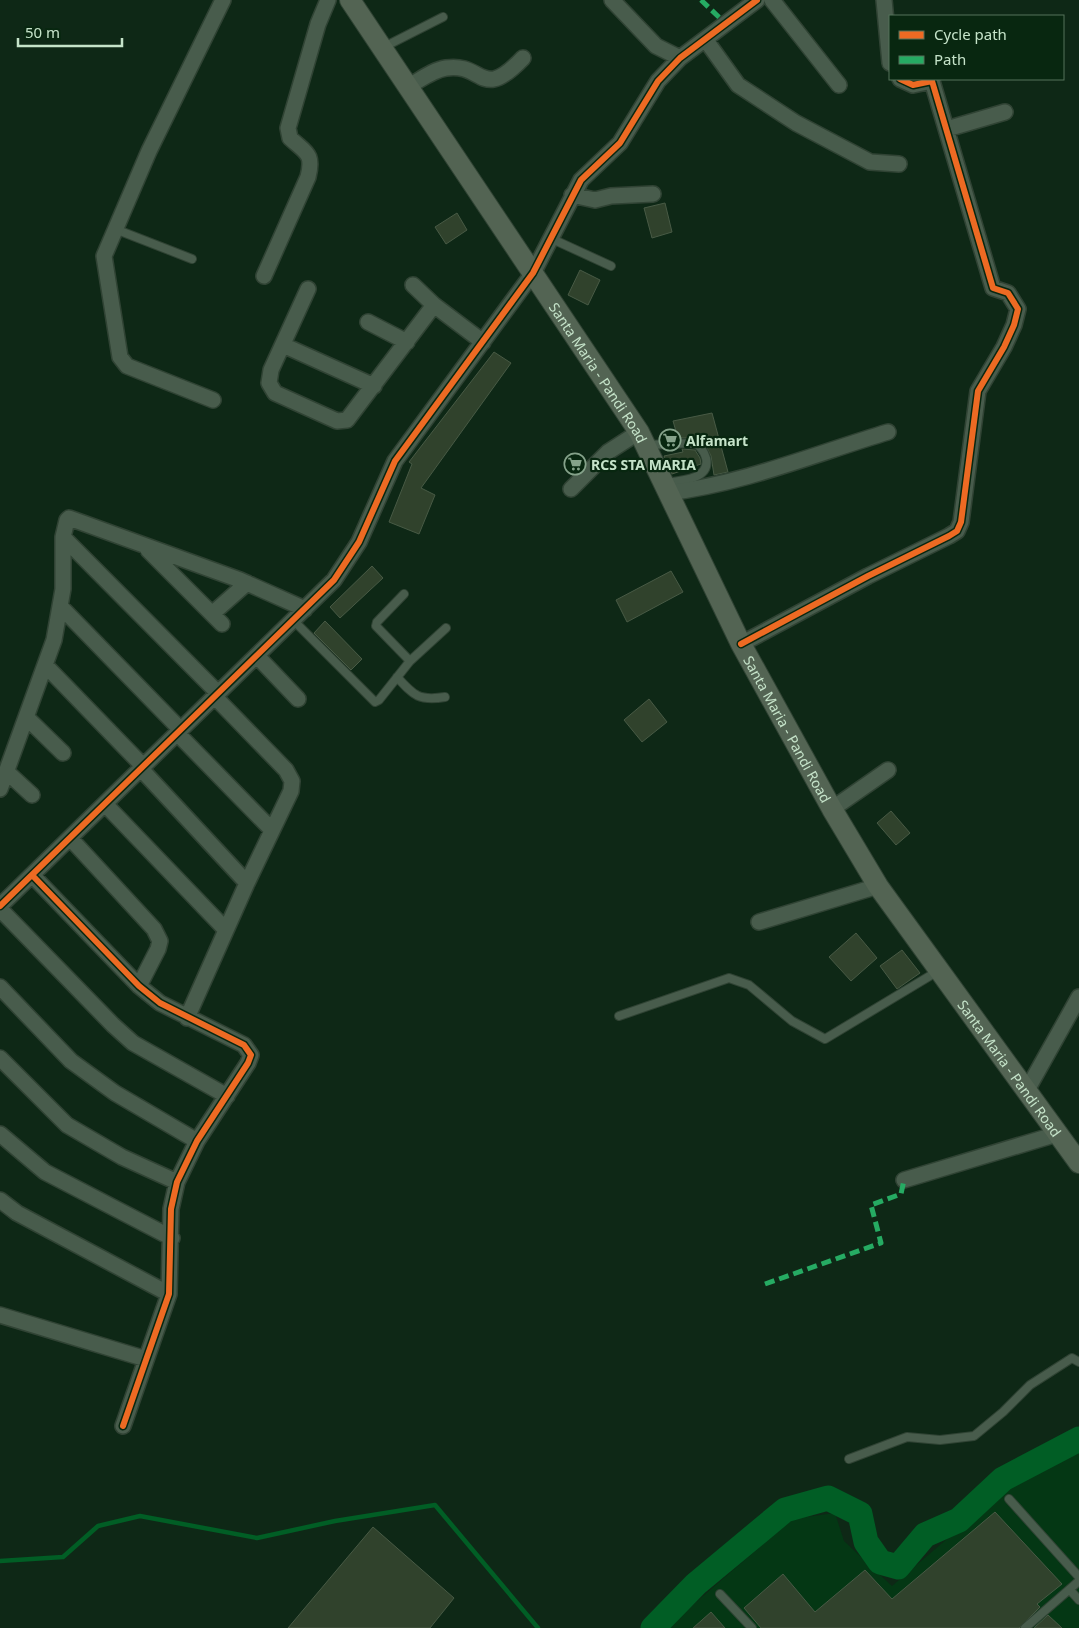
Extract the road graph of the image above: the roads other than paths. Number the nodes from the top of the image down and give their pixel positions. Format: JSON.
{"nodes":[{"id":1,"x":223,"y":0,"type":"edge"},
{"id":2,"x":328,"y":0,"type":"edge"},
{"id":3,"x":350,"y":0,"type":"edge"},
{"id":4,"x":612,"y":0,"type":"edge"},
{"id":5,"x":757,"y":0,"type":"edge"},
{"id":6,"x":772,"y":0,"type":"edge"},
{"id":7,"x":884,"y":0,"type":"edge"},
{"id":8,"x":443,"y":17,"type":"dead end"},
{"id":9,"x":705,"y":40,"type":"junction"},
{"id":10,"x":382,"y":48,"type":"junction"},
{"id":11,"x":889,"y":52,"type":"edge"},
{"id":12,"x":523,"y":58,"type":"dead end"},
{"id":13,"x":680,"y":58,"type":"junction"},
{"id":14,"x":902,"y":80,"type":"edge"},
{"id":15,"x":935,"y":80,"type":"edge"},
{"id":16,"x":407,"y":86,"type":"junction"},
{"id":17,"x":839,"y":86,"type":"dead end"},
{"id":18,"x":1005,"y":112,"type":"dead end"},
{"id":19,"x":947,"y":128,"type":"junction"},
{"id":20,"x":899,"y":164,"type":"dead end"},
{"id":21,"x":653,"y":194,"type":"dead end"},
{"id":22,"x":572,"y":195,"type":"junction"},
{"id":23,"x":115,"y":229,"type":"junction"},
{"id":24,"x":550,"y":238,"type":"junction"},
{"id":25,"x":192,"y":260,"type":"dead end"},
{"id":26,"x":611,"y":266,"type":"dead end"},
{"id":27,"x":533,"y":273,"type":"junction"},
{"id":28,"x":264,"y":276,"type":"dead end"},
{"id":29,"x":413,"y":285,"type":"dead end"},
{"id":30,"x":308,"y":289,"type":"dead end"},
{"id":31,"x":434,"y":305,"type":"junction"},
{"id":32,"x":368,"y":322,"type":"dead end"},
{"id":33,"x":407,"y":342,"type":"junction"},
{"id":34,"x":483,"y":342,"type":"junction"},
{"id":35,"x":283,"y":345,"type":"junction"},
{"id":36,"x":374,"y":386,"type":"junction"},
{"id":37,"x":213,"y":400,"type":"dead end"},
{"id":38,"x":888,"y":432,"type":"dead end"},
{"id":39,"x":642,"y":439,"type":"junction"},
{"id":40,"x":664,"y":488,"type":"junction"},
{"id":41,"x":571,"y":489,"type":"dead end"},
{"id":42,"x":63,"y":537,"type":"junction"},
{"id":43,"x":145,"y":547,"type":"junction"},
{"id":44,"x":247,"y":583,"type":"junction"},
{"id":45,"x":404,"y":594,"type":"dead end"},
{"id":46,"x":60,"y":606,"type":"junction"},
{"id":47,"x":305,"y":609,"type":"junction"},
{"id":48,"x":293,"y":620,"type":"junction"},
{"id":49,"x":446,"y":628,"type":"dead end"},
{"id":50,"x":742,"y":644,"type":"junction"},
{"id":51,"x":257,"y":656,"type":"junction"},
{"id":52,"x":410,"y":661,"type":"junction"},
{"id":53,"x":46,"y":666,"type":"junction"},
{"id":54,"x":397,"y":677,"type":"junction"},
{"id":55,"x":216,"y":695,"type":"junction"},
{"id":56,"x":445,"y":697,"type":"dead end"},
{"id":57,"x":298,"y":699,"type":"dead end"},
{"id":58,"x":27,"y":718,"type":"junction"},
{"id":59,"x":179,"y":732,"type":"junction"},
{"id":60,"x":63,"y":752,"type":"dead end"},
{"id":61,"x":142,"y":768,"type":"junction"},
{"id":62,"x":888,"y":770,"type":"dead end"},
{"id":63,"x":7,"y":772,"type":"junction"},
{"id":64,"x":0,"y":789,"type":"edge"},
{"id":65,"x":32,"y":795,"type":"dead end"},
{"id":66,"x":105,"y":804,"type":"junction"},
{"id":67,"x":832,"y":809,"type":"junction"},
{"id":68,"x":272,"y":830,"type":"junction"},
{"id":69,"x":70,"y":838,"type":"junction"},
{"id":70,"x":32,"y":875,"type":"junction"},
{"id":71,"x":247,"y":883,"type":"junction"},
{"id":72,"x":878,"y":886,"type":"junction"},
{"id":73,"x":0,"y":907,"type":"edge"},
{"id":74,"x":759,"y":922,"type":"dead end"},
{"id":75,"x":226,"y":930,"type":"junction"},
{"id":76,"x":940,"y":970,"type":"junction"},
{"id":77,"x":139,"y":986,"type":"junction"},
{"id":78,"x":0,"y":987,"type":"edge"},
{"id":79,"x":1079,"y":997,"type":"edge"},
{"id":80,"x":619,"y":1016,"type":"dead end"},
{"id":81,"x":187,"y":1018,"type":"junction"},
{"id":82,"x":0,"y":1058,"type":"edge"},
{"id":83,"x":1026,"y":1090,"type":"junction"},
{"id":84,"x":227,"y":1096,"type":"junction"},
{"id":85,"x":0,"y":1134,"type":"edge"},
{"id":86,"x":1057,"y":1134,"type":"junction"},
{"id":87,"x":197,"y":1141,"type":"junction"},
{"id":88,"x":1079,"y":1163,"type":"edge"},
{"id":89,"x":904,"y":1180,"type":"dead end"},
{"id":90,"x":177,"y":1182,"type":"junction"},
{"id":91,"x":0,"y":1200,"type":"edge"},
{"id":92,"x":172,"y":1238,"type":"junction"},
{"id":93,"x":168,"y":1294,"type":"junction"},
{"id":94,"x":0,"y":1315,"type":"edge"},
{"id":95,"x":146,"y":1360,"type":"junction"},
{"id":96,"x":1079,"y":1362,"type":"edge"},
{"id":97,"x":123,"y":1426,"type":"dead end"},
{"id":98,"x":849,"y":1459,"type":"dead end"},
{"id":99,"x":1010,"y":1499,"type":"dead end"},
{"id":100,"x":1079,"y":1577,"type":"edge"},
{"id":101,"x":1079,"y":1582,"type":"edge"},
{"id":102,"x":1070,"y":1590,"type":"junction"},
{"id":103,"x":720,"y":1594,"type":"dead end"},
{"id":104,"x":1079,"y":1600,"type":"edge"},
{"id":105,"x":752,"y":1628,"type":"edge"},
{"id":106,"x":1025,"y":1628,"type":"edge"}],
"edges":[{"from":1,"to":23,"type":"street"},
{"from":2,"to":28,"type":"street"},
{"from":3,"to":10,"type":"main road","name":"Santa Maria - Pandi Road"},
{"from":4,"to":13,"type":"street"},
{"from":5,"to":9,"type":"street"},
{"from":6,"to":17,"type":"street"},
{"from":7,"to":11,"type":"street"},
{"from":8,"to":10,"type":"lane"},
{"from":9,"to":13,"type":"street"},
{"from":9,"to":20,"type":"street"},
{"from":10,"to":16,"type":"main road","name":"Santa Maria - Pandi Road"},
{"from":12,"to":16,"type":"street"},
{"from":13,"to":22,"type":"street"},
{"from":14,"to":15,"type":"street"},
{"from":15,"to":19,"type":"street"},
{"from":16,"to":27,"type":"main road","name":"Santa Maria - Pandi Road"},
{"from":18,"to":19,"type":"street"},
{"from":19,"to":50,"type":"street"},
{"from":21,"to":22,"type":"street"},
{"from":22,"to":24,"type":"street"},
{"from":23,"to":25,"type":"lane"},
{"from":23,"to":37,"type":"street"},
{"from":24,"to":26,"type":"lane"},
{"from":24,"to":27,"type":"street"},
{"from":27,"to":34,"type":"street"},
{"from":27,"to":39,"type":"main road","name":"Santa Maria - Pandi Road"},
{"from":29,"to":31,"type":"street"},
{"from":30,"to":35,"type":"street"},
{"from":31,"to":33,"type":"street"},
{"from":31,"to":34,"type":"street"},
{"from":32,"to":33,"type":"street"},
{"from":33,"to":36,"type":"street"},
{"from":34,"to":47,"type":"street"},
{"from":35,"to":36,"type":"street"},
{"from":35,"to":36,"type":"street"},
{"from":38,"to":40,"type":"street"},
{"from":39,"to":40,"type":"main road","name":"Santa Maria - Pandi Road"},
{"from":39,"to":40,"type":"lane"},
{"from":39,"to":41,"type":"street"},
{"from":40,"to":50,"type":"main road","name":"Santa Maria - Pandi Road"},
{"from":42,"to":43,"type":"street"},
{"from":42,"to":46,"type":"street"},
{"from":42,"to":55,"type":"street"},
{"from":43,"to":44,"type":"street"},
{"from":43,"to":44,"type":"street"},
{"from":44,"to":47,"type":"street"},
{"from":45,"to":52,"type":"lane"},
{"from":46,"to":53,"type":"street"},
{"from":46,"to":59,"type":"street"},
{"from":47,"to":48,"type":"street"},
{"from":48,"to":51,"type":"street"},
{"from":48,"to":54,"type":"lane"},
{"from":49,"to":52,"type":"lane"},
{"from":50,"to":67,"type":"main road","name":"Santa Maria - Pandi Road"},
{"from":51,"to":55,"type":"street"},
{"from":51,"to":57,"type":"street"},
{"from":52,"to":54,"type":"lane"},
{"from":53,"to":58,"type":"street"},
{"from":53,"to":61,"type":"street"},
{"from":54,"to":56,"type":"lane"},
{"from":55,"to":59,"type":"street"},
{"from":55,"to":68,"type":"street"},
{"from":58,"to":60,"type":"street"},
{"from":58,"to":63,"type":"street"},
{"from":59,"to":61,"type":"street"},
{"from":59,"to":68,"type":"street"},
{"from":61,"to":66,"type":"street"},
{"from":61,"to":71,"type":"street"},
{"from":62,"to":67,"type":"street"},
{"from":63,"to":64,"type":"street"},
{"from":63,"to":65,"type":"street"},
{"from":66,"to":69,"type":"street"},
{"from":66,"to":75,"type":"street"},
{"from":67,"to":72,"type":"main road","name":"Santa Maria - Pandi Road"},
{"from":68,"to":71,"type":"street"},
{"from":69,"to":70,"type":"street"},
{"from":69,"to":77,"type":"street"},
{"from":70,"to":73,"type":"street"},
{"from":70,"to":77,"type":"street"},
{"from":71,"to":75,"type":"street"},
{"from":72,"to":74,"type":"street"},
{"from":72,"to":76,"type":"main road","name":"Santa Maria - Pandi Road"},
{"from":73,"to":84,"type":"street"},
{"from":75,"to":81,"type":"street"},
{"from":76,"to":80,"type":"lane"},
{"from":76,"to":83,"type":"main road","name":"Santa Maria - Pandi Road"},
{"from":77,"to":81,"type":"street"},
{"from":78,"to":87,"type":"street"},
{"from":79,"to":83,"type":"street"},
{"from":81,"to":84,"type":"street"},
{"from":82,"to":90,"type":"street"},
{"from":83,"to":86,"type":"main road","name":"Santa Maria - Pandi Road"},
{"from":84,"to":87,"type":"street"},
{"from":85,"to":92,"type":"street"},
{"from":86,"to":88,"type":"main road","name":"Santa Maria - Pandi Road"},
{"from":86,"to":89,"type":"street"},
{"from":87,"to":90,"type":"street"},
{"from":90,"to":92,"type":"street"},
{"from":91,"to":93,"type":"street"},
{"from":92,"to":93,"type":"street"},
{"from":93,"to":95,"type":"street"},
{"from":94,"to":95,"type":"street"},
{"from":95,"to":97,"type":"street"},
{"from":96,"to":98,"type":"lane"},
{"from":99,"to":100,"type":"lane"},
{"from":101,"to":102,"type":"lane"},
{"from":102,"to":104,"type":"lane"},
{"from":102,"to":106,"type":"lane"},
{"from":103,"to":105,"type":"lane"}]}
